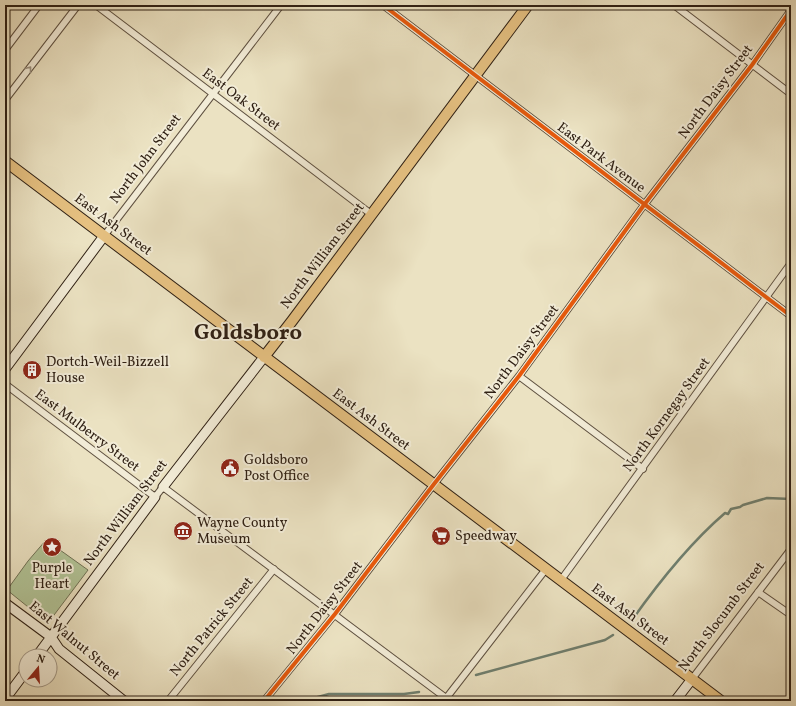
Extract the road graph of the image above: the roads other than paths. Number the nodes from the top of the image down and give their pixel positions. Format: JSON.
{"nodes":[{"id":1,"x":39,"y":5,"type":"edge"},
{"id":2,"x":78,"y":5,"type":"edge"},
{"id":3,"x":96,"y":5,"type":"edge"},
{"id":4,"x":281,"y":5,"type":"edge"},
{"id":5,"x":383,"y":5,"type":"edge"},
{"id":6,"x":528,"y":5,"type":"edge"},
{"id":7,"x":674,"y":5,"type":"edge"},
{"id":8,"x":791,"y":10,"type":"edge"},
{"id":9,"x":5,"y":50,"type":"edge"},
{"id":10,"x":752,"y":65,"type":"junction"},
{"id":11,"x":475,"y":76,"type":"junction"},
{"id":12,"x":213,"y":94,"type":"junction"},
{"id":13,"x":791,"y":94,"type":"edge"},
{"id":14,"x":5,"y":100,"type":"edge"},
{"id":15,"x":5,"y":161,"type":"edge"},
{"id":16,"x":644,"y":205,"type":"junction"},
{"id":17,"x":371,"y":214,"type":"junction"},
{"id":18,"x":104,"y":236,"type":"junction"},
{"id":19,"x":791,"y":264,"type":"edge"},
{"id":20,"x":766,"y":297,"type":"junction"},
{"id":21,"x":791,"y":316,"type":"edge"},
{"id":22,"x":264,"y":357,"type":"junction"},
{"id":23,"x":5,"y":369,"type":"edge"},
{"id":24,"x":520,"y":376,"type":"junction"},
{"id":25,"x":5,"y":384,"type":"edge"},
{"id":26,"x":643,"y":469,"type":"junction"},
{"id":27,"x":434,"y":484,"type":"junction"},
{"id":28,"x":163,"y":487,"type":"junction"},
{"id":29,"x":155,"y":497,"type":"junction"},
{"id":30,"x":791,"y":549,"type":"edge"},
{"id":31,"x":546,"y":568,"type":"junction"},
{"id":32,"x":274,"y":569,"type":"junction"},
{"id":33,"x":561,"y":580,"type":"junction"},
{"id":34,"x":758,"y":592,"type":"junction"},
{"id":35,"x":5,"y":603,"type":"edge"},
{"id":36,"x":335,"y":614,"type":"junction"},
{"id":37,"x":791,"y":616,"type":"edge"},
{"id":38,"x":51,"y":637,"type":"junction"},
{"id":39,"x":43,"y":648,"type":"edge"},
{"id":40,"x":692,"y":679,"type":"junction"},
{"id":41,"x":18,"y":682,"type":"edge"},
{"id":42,"x":5,"y":699,"type":"edge"},
{"id":43,"x":447,"y":700,"type":"edge"},
{"id":44,"x":124,"y":701,"type":"edge"},
{"id":45,"x":168,"y":701,"type":"edge"},
{"id":46,"x":264,"y":701,"type":"edge"},
{"id":47,"x":675,"y":701,"type":"edge"},
{"id":48,"x":721,"y":701,"type":"edge"}],
"edges":[{"from":1,"to":9,"type":"street"},
{"from":14,"to":2,"type":"street","one_way":true},
{"from":3,"to":12,"type":"street","name":"East Oak Street"},
{"from":4,"to":12,"type":"street","name":"North John Street"},
{"from":5,"to":11,"type":"street","name":"East Park Avenue"},
{"from":6,"to":11,"type":"main road","name":"North William Street"},
{"from":7,"to":10,"type":"street"},
{"from":8,"to":10,"type":"street","name":"North Daisy Street"},
{"from":10,"to":13,"type":"street"},
{"from":10,"to":16,"type":"street","name":"North Daisy Street"},
{"from":11,"to":16,"type":"street","name":"East Park Avenue"},
{"from":11,"to":17,"type":"main road","name":"North William Street"},
{"from":12,"to":17,"type":"street","name":"East Oak Street"},
{"from":12,"to":18,"type":"street","name":"North John Street"},
{"from":15,"to":18,"type":"main road","name":"East Ash Street"},
{"from":16,"to":20,"type":"street","name":"East Park Avenue"},
{"from":16,"to":24,"type":"street","name":"North Daisy Street"},
{"from":17,"to":22,"type":"main road","name":"North William Street"},
{"from":18,"to":22,"type":"main road","name":"East Ash Street"},
{"from":18,"to":23,"type":"street","name":"North John Street"},
{"from":19,"to":20,"type":"street","name":"North Kornegay Street"},
{"from":20,"to":21,"type":"street","name":"East Park Avenue"},
{"from":20,"to":26,"type":"street","name":"North Kornegay Street"},
{"from":22,"to":27,"type":"main road","name":"East Ash Street"},
{"from":22,"to":28,"type":"street","name":"North William Street"},
{"from":24,"to":26,"type":"street"},
{"from":24,"to":27,"type":"street","name":"North Daisy Street"},
{"from":25,"to":29,"type":"street","name":"East Mulberry Street"},
{"from":26,"to":33,"type":"street","name":"North Kornegay Street"},
{"from":27,"to":31,"type":"main road","name":"East Ash Street"},
{"from":27,"to":36,"type":"street","name":"North Daisy Street"},
{"from":28,"to":29,"type":"street","name":"North William Street"},
{"from":28,"to":32,"type":"street"},
{"from":29,"to":38,"type":"street","name":"North William Street"},
{"from":30,"to":34,"type":"street","name":"North Slocumb Street"},
{"from":31,"to":33,"type":"main road","name":"East Ash Street"},
{"from":31,"to":43,"type":"street"},
{"from":32,"to":36,"type":"street"},
{"from":32,"to":45,"type":"street","name":"North Patrick Street"},
{"from":33,"to":40,"type":"main road","name":"East Ash Street"},
{"from":34,"to":37,"type":"street"},
{"from":34,"to":40,"type":"street","name":"North Slocumb Street"},
{"from":35,"to":38,"type":"street","name":"East Walnut Street"},
{"from":36,"to":43,"type":"street"},
{"from":36,"to":46,"type":"street","name":"North Daisy Street"},
{"from":38,"to":39,"type":"street","name":"North William Street"},
{"from":38,"to":44,"type":"street","name":"East Walnut Street"},
{"from":40,"to":47,"type":"street","name":"North Slocumb Street"},
{"from":40,"to":48,"type":"main road","name":"East Ash Street"},
{"from":41,"to":42,"type":"street"}]}
